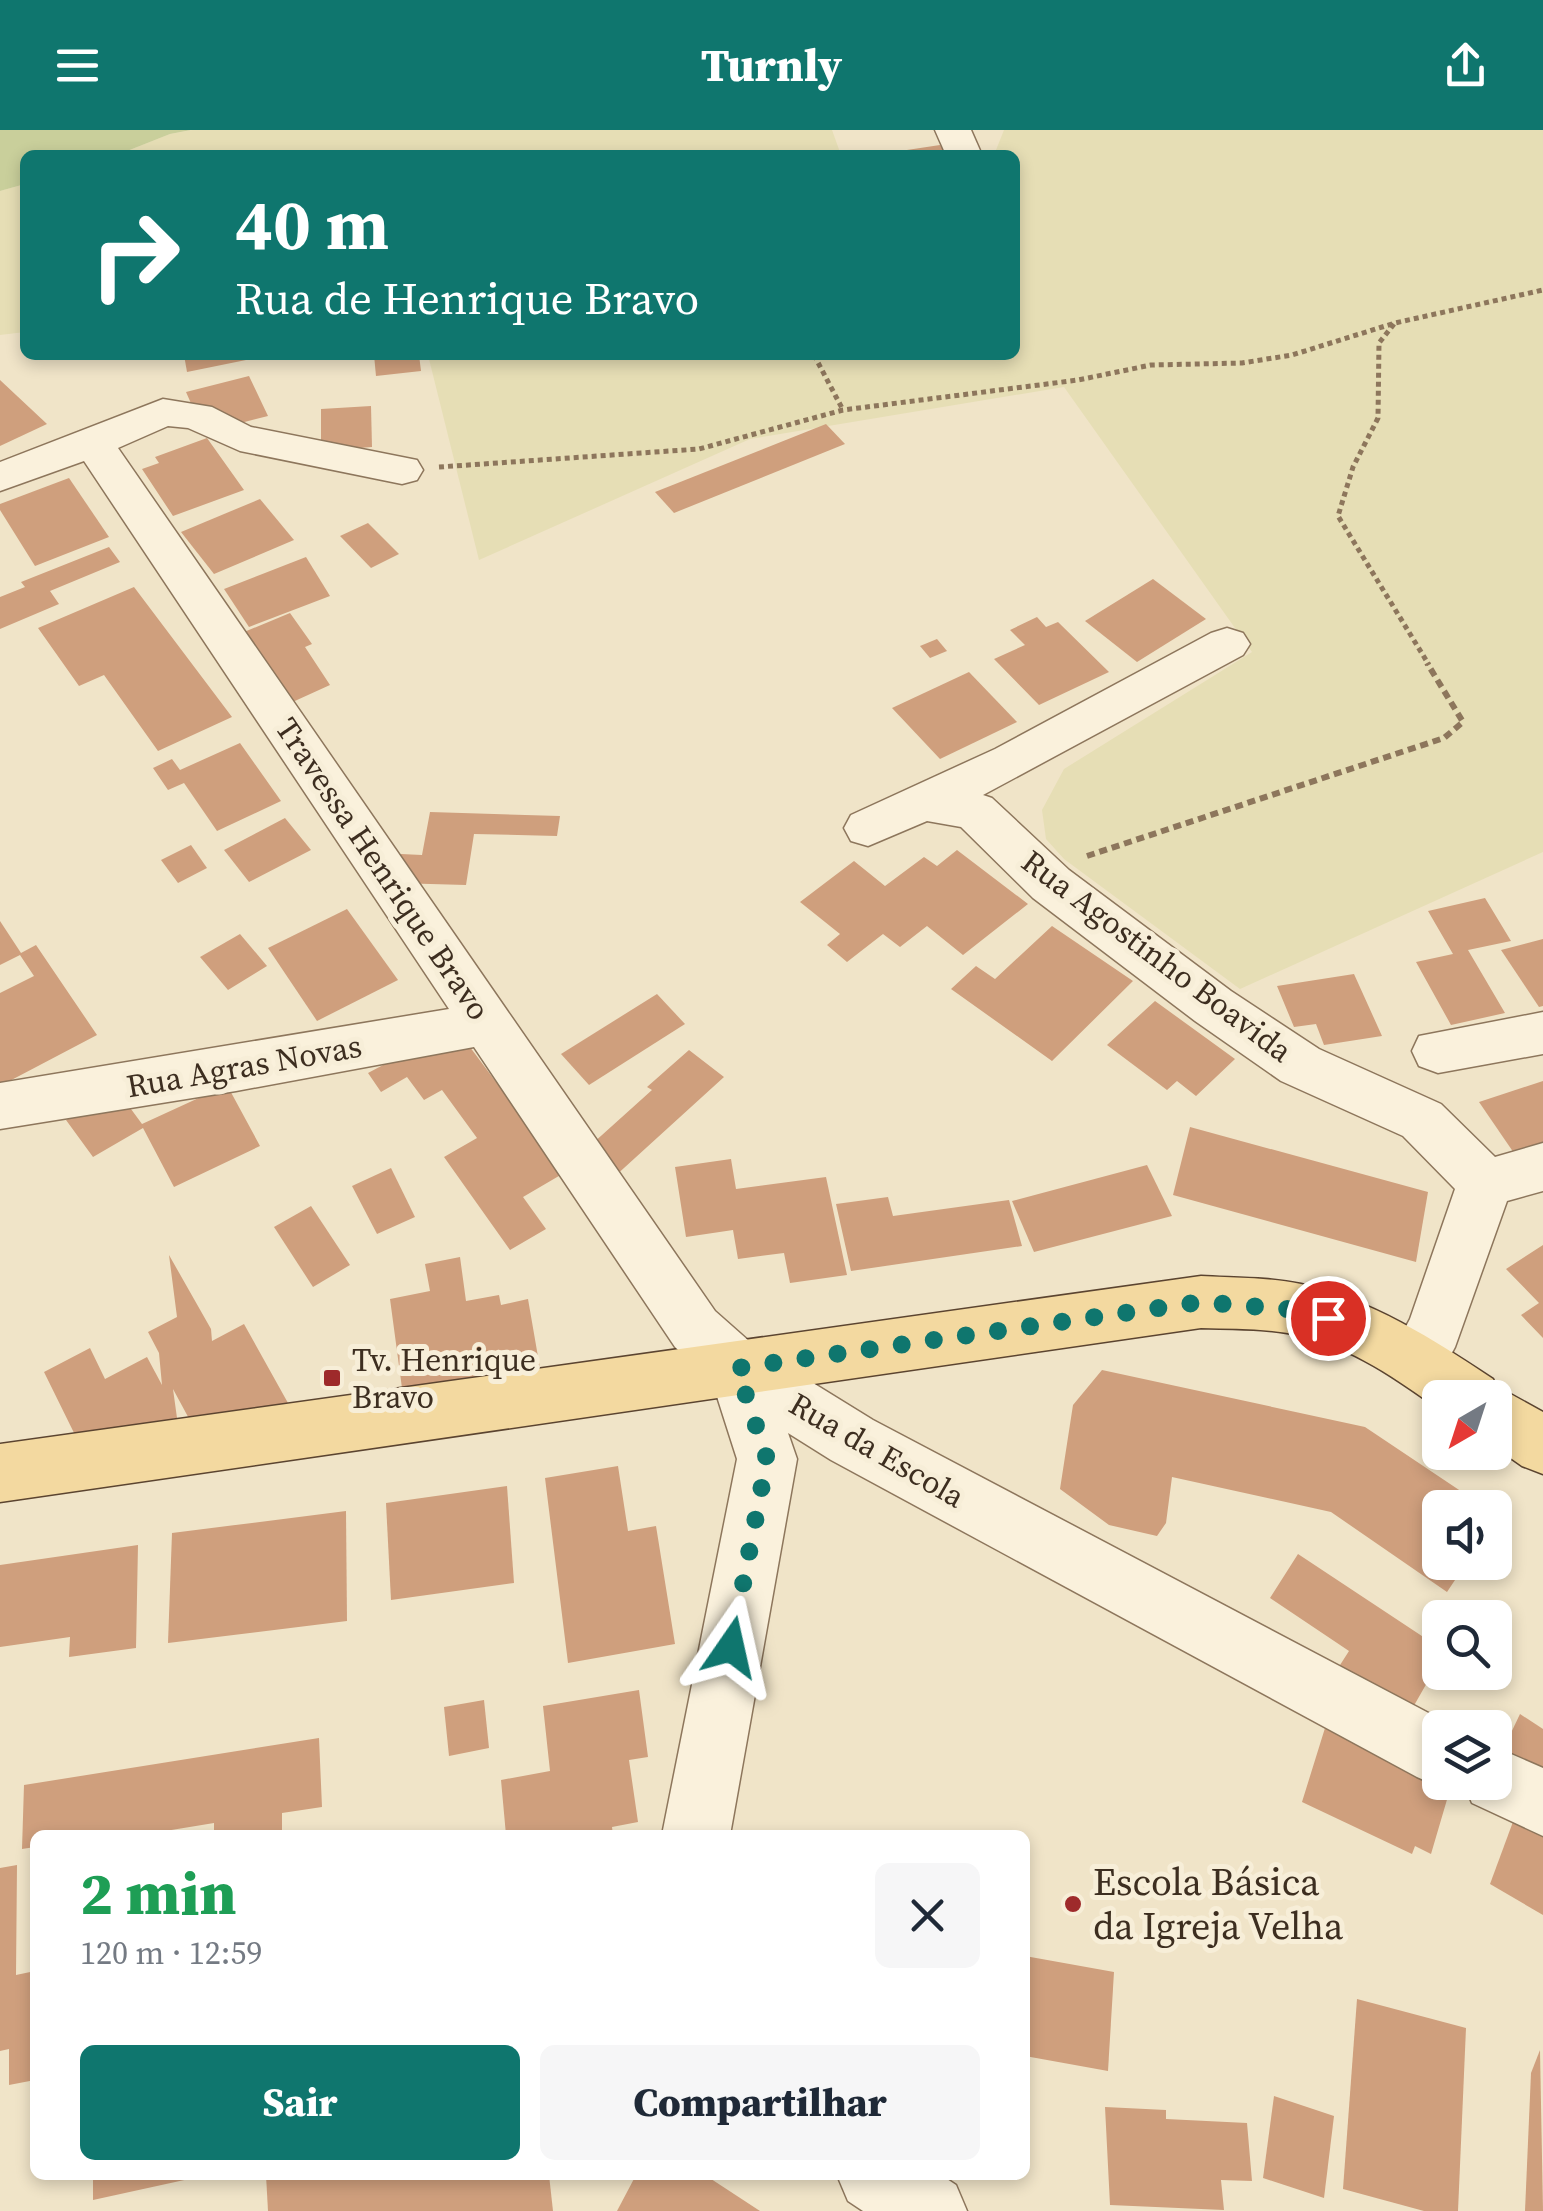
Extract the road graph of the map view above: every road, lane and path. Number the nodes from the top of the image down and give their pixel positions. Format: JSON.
{"nodes":[{"id":1,"x":1543,"y":290,"type":"edge"},
{"id":2,"x":1395,"y":323,"type":"junction"},
{"id":3,"x":814,"y":360,"type":"edge"},
{"id":4,"x":843,"y":410,"type":"junction"},
{"id":5,"x":93,"y":443,"type":"junction"},
{"id":6,"x":402,"y":470,"type":"joint"},
{"id":7,"x":0,"y":477,"type":"edge"},
{"id":8,"x":1227,"y":644,"type":"dead end"},
{"id":9,"x":926,"y":803,"type":"junction"},
{"id":10,"x":868,"y":828,"type":"dead end"},
{"id":11,"x":1038,"y":872,"type":"junction"},
{"id":12,"x":487,"y":1023,"type":"junction"},
{"id":13,"x":1543,"y":1033,"type":"edge"},
{"id":14,"x":1438,"y":1051,"type":"dead end"},
{"id":15,"x":0,"y":1106,"type":"edge"},
{"id":16,"x":1543,"y":1167,"type":"edge"},
{"id":17,"x":1485,"y":1183,"type":"junction"},
{"id":18,"x":1418,"y":1360,"type":"junction"},
{"id":19,"x":737,"y":1368,"type":"junction"},
{"id":20,"x":1446,"y":1380,"type":"edge"},
{"id":21,"x":1512,"y":1425,"type":"edge"},
{"id":22,"x":1543,"y":1446,"type":"edge"},
{"id":23,"x":0,"y":1473,"type":"edge"},
{"id":24,"x":1422,"y":1744,"type":"edge"},
{"id":25,"x":1512,"y":1788,"type":"edge"},
{"id":26,"x":1543,"y":1804,"type":"edge"},
{"id":27,"x":697,"y":1830,"type":"edge"},
{"id":28,"x":882,"y":2180,"type":"edge"},
{"id":29,"x":930,"y":2211,"type":"edge"}],
"edges":[{"from":1,"to":2,"type":"path"},
{"from":2,"to":4,"type":"path"},
{"from":2,"to":11,"type":"path"},
{"from":3,"to":4,"type":"path"},
{"from":4,"to":6,"type":"path"},
{"from":5,"to":6,"type":"street"},
{"from":5,"to":7,"type":"street"},
{"from":5,"to":12,"type":"street","name":"Travessa Henrique Bravo"},
{"from":8,"to":9,"type":"street"},
{"from":9,"to":10,"type":"street"},
{"from":9,"to":11,"type":"street","name":"Rua Agostinho Boavida"},
{"from":11,"to":17,"type":"street","name":"Rua Agostinho Boavida"},
{"from":12,"to":15,"type":"street","name":"Rua Agras Novas"},
{"from":12,"to":19,"type":"street","name":"Travessa Henrique Bravo"},
{"from":13,"to":14,"type":"street"},
{"from":16,"to":17,"type":"street"},
{"from":17,"to":18,"type":"street"},
{"from":18,"to":19,"type":"main road"},
{"from":18,"to":20,"type":"main road"},
{"from":19,"to":23,"type":"main road"},
{"from":19,"to":24,"type":"street","name":"Rua da Escola"},
{"from":19,"to":27,"type":"street","name":"Rua da Escola"},
{"from":21,"to":22,"type":"main road"},
{"from":25,"to":26,"type":"street"},
{"from":28,"to":29,"type":"street"}]}
